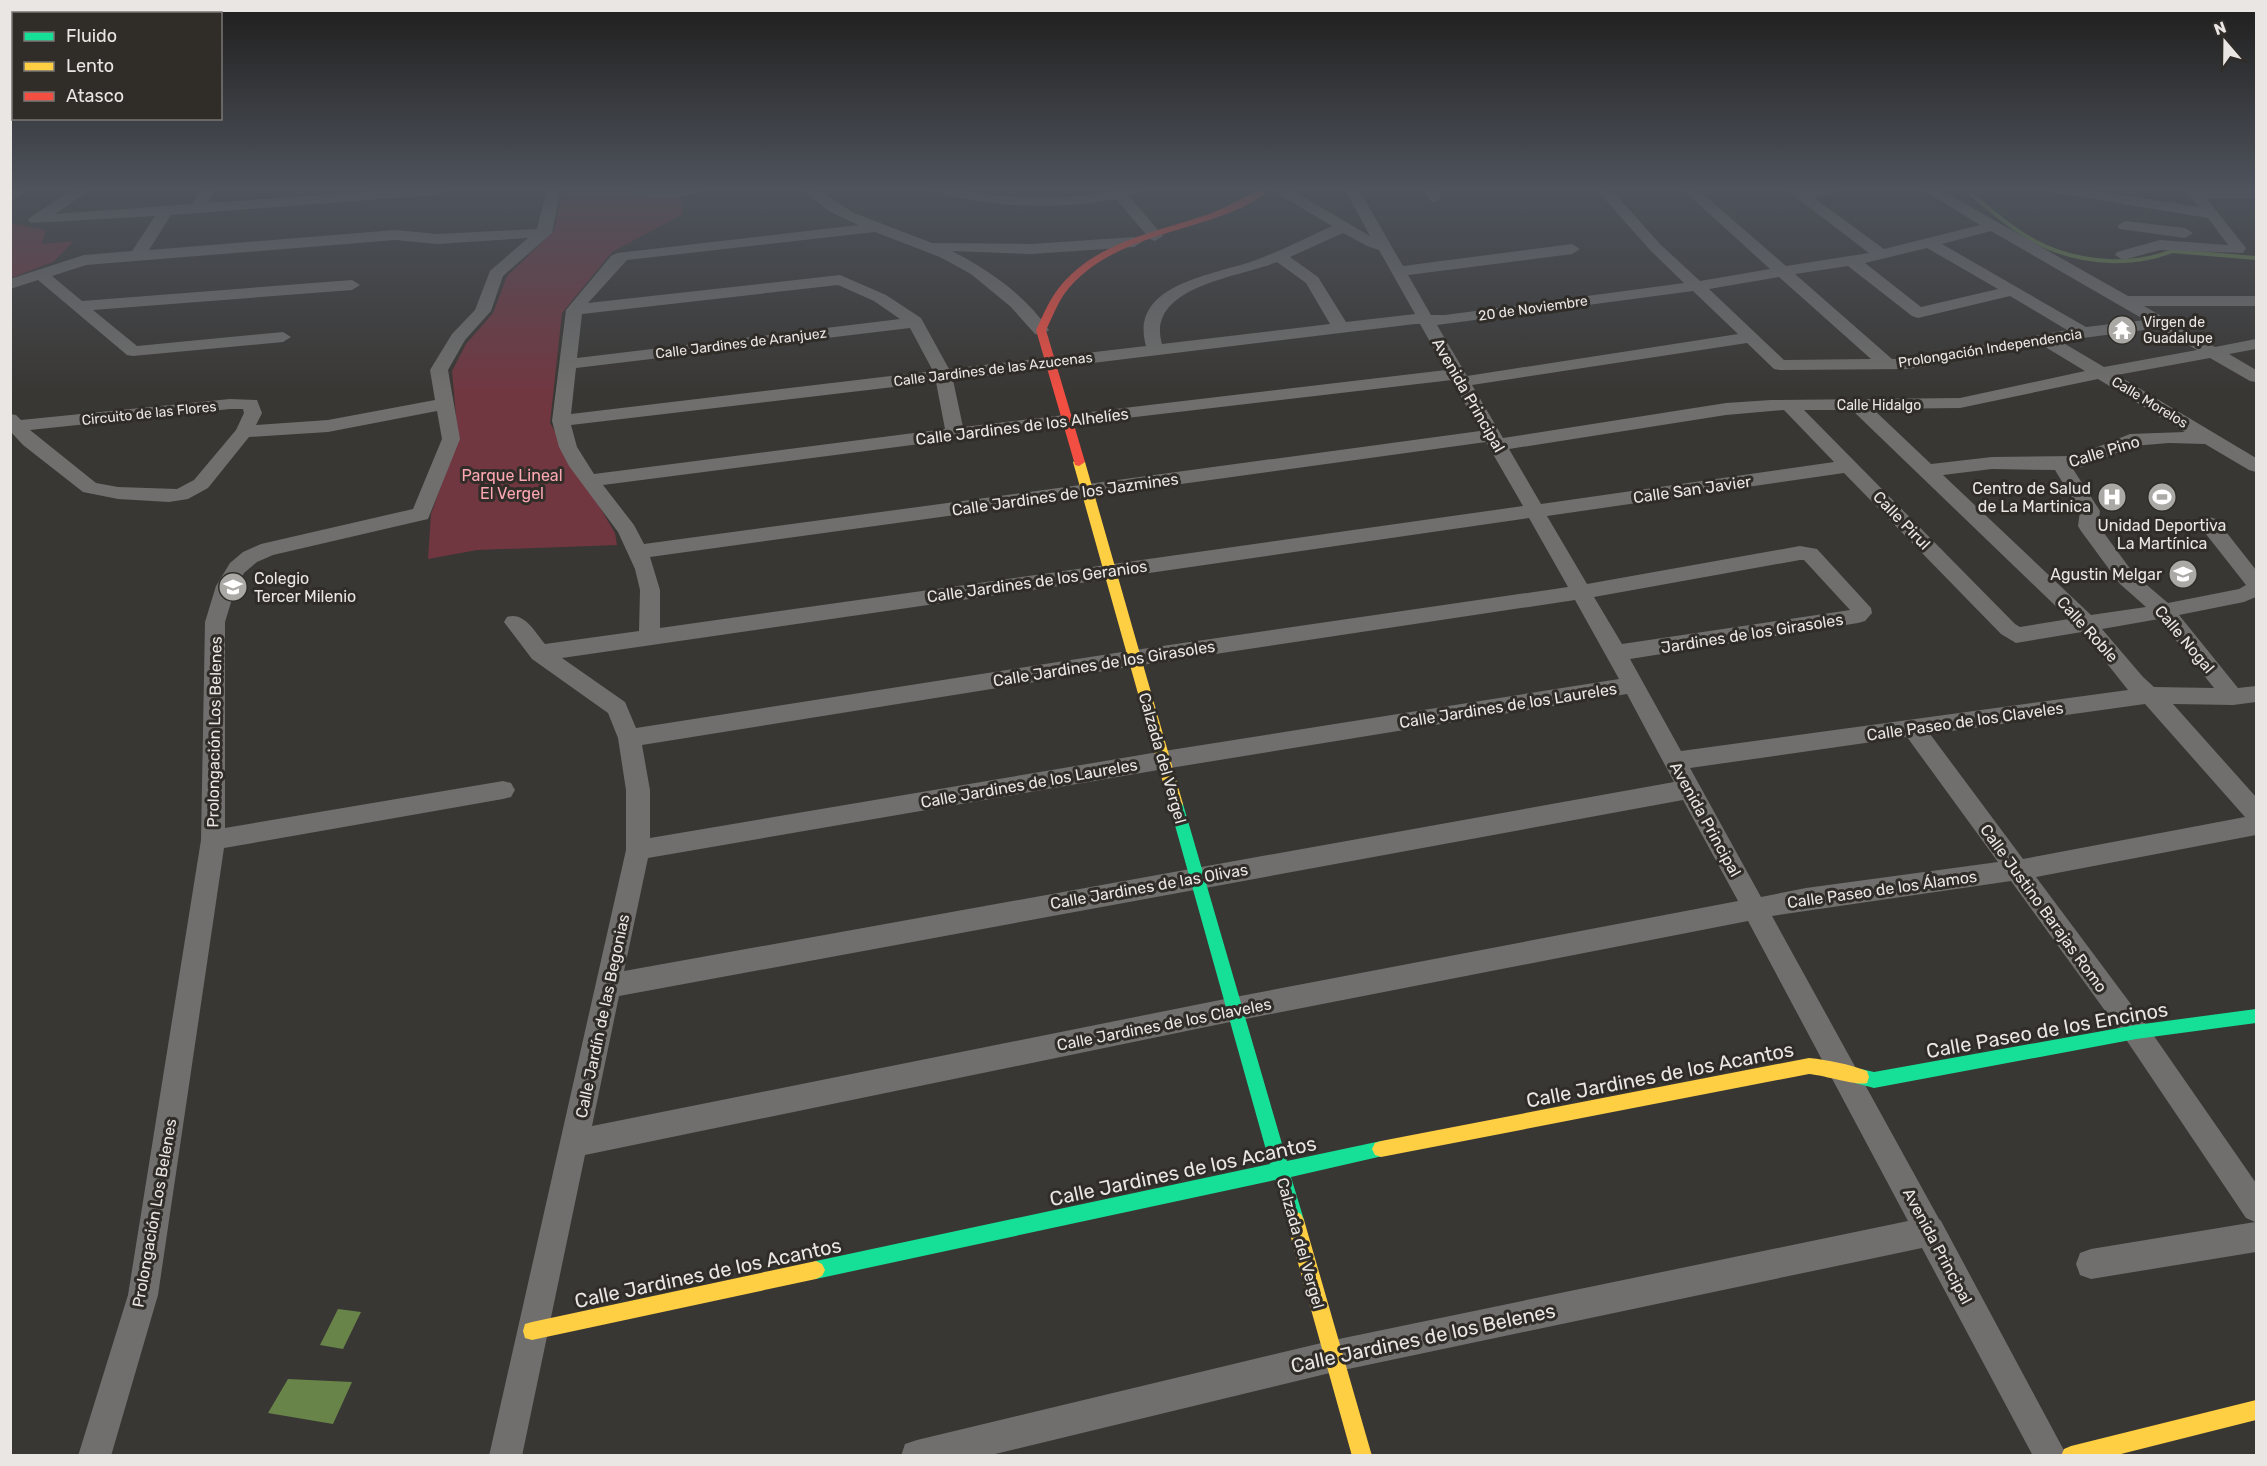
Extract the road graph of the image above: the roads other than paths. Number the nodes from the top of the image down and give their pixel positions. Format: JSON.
{"nodes":[{"id":1,"x":123,"y":256,"type":"edge"},
{"id":2,"x":517,"y":256,"type":"edge"},
{"id":3,"x":622,"y":256,"type":"edge"},
{"id":4,"x":951,"y":256,"type":"edge"},
{"id":5,"x":1102,"y":256,"type":"edge"},
{"id":6,"x":1279,"y":256,"type":"edge"},
{"id":7,"x":1280,"y":256,"type":"edge"},
{"id":8,"x":1390,"y":256,"type":"edge"},
{"id":9,"x":1516,"y":256,"type":"edge"},
{"id":10,"x":1665,"y":256,"type":"edge"},
{"id":11,"x":1765,"y":256,"type":"edge"},
{"id":12,"x":1869,"y":256,"type":"edge"},
{"id":13,"x":1952,"y":256,"type":"edge"},
{"id":14,"x":2048,"y":256,"type":"edge"},
{"id":15,"x":1851,"y":260,"type":"junction"},
{"id":16,"x":1399,"y":272,"type":"junction"},
{"id":17,"x":1783,"y":272,"type":"junction"},
{"id":18,"x":40,"y":274,"type":"junction"},
{"id":19,"x":10,"y":284,"type":"edge"},
{"id":20,"x":352,"y":285,"type":"dead end"},
{"id":21,"x":1696,"y":286,"type":"junction"},
{"id":22,"x":2011,"y":291,"type":"junction"},
{"id":23,"x":2128,"y":301,"type":"junction"},
{"id":24,"x":2256,"y":301,"type":"edge"},
{"id":25,"x":79,"y":306,"type":"junction"},
{"id":26,"x":574,"y":310,"type":"junction"},
{"id":27,"x":1426,"y":319,"type":"junction"},
{"id":28,"x":915,"y":322,"type":"junction"},
{"id":29,"x":2163,"y":323,"type":"junction"},
{"id":30,"x":1341,"y":328,"type":"junction"},
{"id":31,"x":1041,"y":330,"type":"junction"},
{"id":32,"x":2083,"y":332,"type":"junction"},
{"id":33,"x":283,"y":337,"type":"dead end"},
{"id":34,"x":1751,"y":337,"type":"junction"},
{"id":35,"x":2044,"y":339,"type":"junction"},
{"id":36,"x":2256,"y":344,"type":"edge"},
{"id":37,"x":1156,"y":351,"type":"junction"},
{"id":38,"x":2213,"y":353,"type":"junction"},
{"id":39,"x":1050,"y":361,"type":"junction"},
{"id":40,"x":567,"y":363,"type":"junction"},
{"id":41,"x":1887,"y":364,"type":"junction"},
{"id":42,"x":2101,"y":373,"type":"junction"},
{"id":43,"x":943,"y":374,"type":"junction"},
{"id":44,"x":2256,"y":377,"type":"edge"},
{"id":45,"x":1459,"y":378,"type":"junction"},
{"id":46,"x":444,"y":404,"type":"junction"},
{"id":47,"x":1789,"y":405,"type":"junction"},
{"id":48,"x":1858,"y":405,"type":"junction"},
{"id":49,"x":1067,"y":419,"type":"junction"},
{"id":50,"x":561,"y":421,"type":"junction"},
{"id":51,"x":14,"y":422,"type":"edge"},
{"id":52,"x":244,"y":432,"type":"junction"},
{"id":53,"x":955,"y":434,"type":"junction"},
{"id":54,"x":2210,"y":438,"type":"junction"},
{"id":55,"x":1496,"y":440,"type":"junction"},
{"id":56,"x":29,"y":441,"type":"junction"},
{"id":57,"x":10,"y":451,"type":"edge"},
{"id":58,"x":2061,"y":464,"type":"junction"},
{"id":59,"x":1849,"y":465,"type":"junction"},
{"id":60,"x":2256,"y":466,"type":"edge"},
{"id":61,"x":1927,"y":471,"type":"junction"},
{"id":62,"x":588,"y":482,"type":"junction"},
{"id":63,"x":1087,"y":491,"type":"junction"},
{"id":64,"x":1536,"y":512,"type":"junction"},
{"id":65,"x":2209,"y":524,"type":"dead end"},
{"id":66,"x":638,"y":552,"type":"junction"},
{"id":67,"x":1110,"y":570,"type":"junction"},
{"id":68,"x":2256,"y":583,"type":"edge"},
{"id":69,"x":2256,"y":589,"type":"edge"},
{"id":70,"x":1580,"y":592,"type":"junction"},
{"id":71,"x":2164,"y":610,"type":"junction"},
{"id":72,"x":514,"y":622,"type":"dead end"},
{"id":73,"x":2086,"y":623,"type":"junction"},
{"id":74,"x":649,"y":636,"type":"junction"},
{"id":75,"x":540,"y":652,"type":"junction"},
{"id":76,"x":1616,"y":653,"type":"junction"},
{"id":77,"x":1135,"y":658,"type":"junction"},
{"id":78,"x":1633,"y":686,"type":"junction"},
{"id":79,"x":2256,"y":694,"type":"edge"},
{"id":80,"x":2149,"y":695,"type":"junction"},
{"id":81,"x":2233,"y":697,"type":"junction"},
{"id":82,"x":1912,"y":728,"type":"junction"},
{"id":83,"x":629,"y":738,"type":"junction"},
{"id":84,"x":1164,"y":760,"type":"junction"},
{"id":85,"x":1675,"y":761,"type":"junction"},
{"id":86,"x":1690,"y":789,"type":"junction"},
{"id":87,"x":503,"y":790,"type":"dead end"},
{"id":88,"x":2256,"y":813,"type":"edge"},
{"id":89,"x":2256,"y":825,"type":"edge"},
{"id":90,"x":213,"y":840,"type":"junction"},
{"id":91,"x":638,"y":850,"type":"junction"},
{"id":92,"x":2017,"y":870,"type":"junction"},
{"id":93,"x":1197,"y":877,"type":"junction"},
{"id":94,"x":1755,"y":909,"type":"junction"},
{"id":95,"x":608,"y":986,"type":"junction"},
{"id":96,"x":1235,"y":1009,"type":"junction"},
{"id":97,"x":2256,"y":1016,"type":"edge"},
{"id":98,"x":2136,"y":1032,"type":"junction"},
{"id":99,"x":1844,"y":1073,"type":"junction"},
{"id":100,"x":574,"y":1143,"type":"junction"},
{"id":101,"x":1281,"y":1169,"type":"junction"},
{"id":102,"x":2256,"y":1208,"type":"edge"},
{"id":103,"x":1931,"y":1231,"type":"junction"},
{"id":104,"x":2256,"y":1238,"type":"edge"},
{"id":105,"x":2091,"y":1264,"type":"dead end"},
{"id":106,"x":532,"y":1331,"type":"junction"},
{"id":107,"x":1334,"y":1356,"type":"junction"},
{"id":108,"x":2256,"y":1410,"type":"edge"},
{"id":109,"x":94,"y":1455,"type":"edge"},
{"id":110,"x":505,"y":1455,"type":"edge"},
{"id":111,"x":917,"y":1455,"type":"edge"},
{"id":112,"x":1362,"y":1455,"type":"edge"},
{"id":113,"x":2051,"y":1455,"type":"edge"},
{"id":114,"x":2071,"y":1455,"type":"edge"}],
"edges":[{"from":1,"to":18,"type":"street"},
{"from":2,"to":46,"type":"street","name":"Prolongación Los Belenes"},
{"from":3,"to":26,"type":"street"},
{"from":4,"to":31,"type":"street","name":"Calzada del Vergel"},
{"from":5,"to":31,"type":"street"},
{"from":6,"to":37,"type":"street"},
{"from":7,"to":30,"type":"street"},
{"from":8,"to":16,"type":"street","name":"Avenida Principal"},
{"from":9,"to":16,"type":"street"},
{"from":10,"to":21,"type":"street"},
{"from":11,"to":17,"type":"street"},
{"from":12,"to":15,"type":"street","name":"20 de Noviembre"},
{"from":13,"to":22,"type":"street"},
{"from":14,"to":23,"type":"street"},
{"from":15,"to":17,"type":"street","name":"20 de Noviembre"},
{"from":15,"to":22,"type":"street"},
{"from":16,"to":27,"type":"street","name":"Avenida Principal"},
{"from":17,"to":21,"type":"street","name":"20 de Noviembre"},
{"from":17,"to":41,"type":"street"},
{"from":18,"to":19,"type":"street"},
{"from":18,"to":25,"type":"street"},
{"from":20,"to":25,"type":"street"},
{"from":21,"to":27,"type":"street","name":"20 de Noviembre"},
{"from":21,"to":34,"type":"street"},
{"from":22,"to":32,"type":"street"},
{"from":23,"to":24,"type":"street"},
{"from":23,"to":29,"type":"street"},
{"from":25,"to":33,"type":"street"},
{"from":26,"to":28,"type":"street"},
{"from":26,"to":40,"type":"street"},
{"from":27,"to":30,"type":"street","name":"Calle Jardines de las Azucenas"},
{"from":27,"to":45,"type":"street","name":"Avenida Principal"},
{"from":28,"to":40,"type":"street","name":"Calle Jardines de Aranjuez"},
{"from":28,"to":43,"type":"street"},
{"from":29,"to":32,"type":"street","name":"Prolongación Independencia"},
{"from":29,"to":38,"type":"street"},
{"from":30,"to":37,"type":"street","name":"Calle Jardines de las Azucenas"},
{"from":31,"to":39,"type":"street","name":"Calzada del Vergel"},
{"from":32,"to":35,"type":"street","name":"Prolongación Independencia"},
{"from":34,"to":41,"type":"street","name":"Prolongación Independencia"},
{"from":34,"to":45,"type":"street"},
{"from":35,"to":41,"type":"street","name":"Prolongación Independencia"},
{"from":35,"to":42,"type":"street","name":"Calle Morelos"},
{"from":36,"to":38,"type":"street","name":"Calle Hidalgo"},
{"from":37,"to":39,"type":"street","name":"Calle Jardines de las Azucenas"},
{"from":38,"to":42,"type":"street","name":"Calle Hidalgo"},
{"from":38,"to":44,"type":"street"},
{"from":39,"to":43,"type":"street","name":"Calle Jardines de las Azucenas"},
{"from":39,"to":49,"type":"street","name":"Calzada del Vergel"},
{"from":40,"to":50,"type":"street"},
{"from":42,"to":48,"type":"street","name":"Calle Hidalgo"},
{"from":42,"to":54,"type":"street","name":"Calle Morelos"},
{"from":43,"to":50,"type":"street","name":"Calle Jardines de las Azucenas"},
{"from":43,"to":53,"type":"street"},
{"from":45,"to":49,"type":"street","name":"Calle Jardines de los Alhelíes"},
{"from":45,"to":55,"type":"street","name":"Avenida Principal"},
{"from":46,"to":52,"type":"street"},
{"from":46,"to":90,"type":"street","name":"Prolongación Los Belenes"},
{"from":47,"to":48,"type":"street","name":"Calle Hidalgo"},
{"from":47,"to":55,"type":"street","name":"Calle Hidalgo"},
{"from":47,"to":59,"type":"street","name":"Calle Pirul"},
{"from":48,"to":61,"type":"street","name":"Calle Roble"},
{"from":49,"to":53,"type":"street","name":"Calle Jardines de los Alhelíes"},
{"from":49,"to":63,"type":"street","name":"Calzada del Vergel"},
{"from":50,"to":62,"type":"street"},
{"from":51,"to":52,"type":"street","name":"Circuito de las Flores"},
{"from":51,"to":56,"type":"street"},
{"from":52,"to":56,"type":"street"},
{"from":53,"to":62,"type":"street","name":"Calle Jardines de los Alhelíes"},
{"from":54,"to":58,"type":"street","name":"Calle Pino"},
{"from":54,"to":60,"type":"street","name":"Calle Morelos"},
{"from":55,"to":63,"type":"street","name":"Calle Jardines de los Jazmines"},
{"from":55,"to":64,"type":"street","name":"Avenida Principal"},
{"from":56,"to":57,"type":"street"},
{"from":58,"to":61,"type":"street","name":"Calle Pino"},
{"from":58,"to":71,"type":"street","name":"Calle Nogal"},
{"from":59,"to":64,"type":"street","name":"Calle San Javier"},
{"from":59,"to":73,"type":"street","name":"Calle Pirul"},
{"from":61,"to":73,"type":"street","name":"Calle Roble"},
{"from":62,"to":66,"type":"street"},
{"from":63,"to":66,"type":"street","name":"Calle Jardines de los Jazmines"},
{"from":63,"to":67,"type":"street","name":"Calzada del Vergel"},
{"from":64,"to":67,"type":"street","name":"Calle Jardines de los Geranios"},
{"from":64,"to":70,"type":"street","name":"Avenida Principal"},
{"from":65,"to":68,"type":"street"},
{"from":66,"to":74,"type":"street"},
{"from":67,"to":74,"type":"street","name":"Calle Jardines de los Geranios"},
{"from":67,"to":77,"type":"street","name":"Calzada del Vergel"},
{"from":69,"to":71,"type":"street"},
{"from":70,"to":76,"type":"street","name":"Avenida Principal"},
{"from":70,"to":76,"type":"street","name":"Jardines de los Girasoles"},
{"from":70,"to":77,"type":"street","name":"Calle Jardines de los Girasoles"},
{"from":71,"to":73,"type":"street"},
{"from":71,"to":81,"type":"street","name":"Calle Nogal"},
{"from":72,"to":75,"type":"street","name":"Calle Jardín de las Begonias"},
{"from":73,"to":80,"type":"street","name":"Calle Roble"},
{"from":74,"to":75,"type":"street","name":"Calle Jardines de los Geranios"},
{"from":75,"to":83,"type":"street","name":"Calle Jardín de las Begonias"},
{"from":76,"to":78,"type":"street","name":"Avenida Principal"},
{"from":77,"to":83,"type":"street","name":"Calle Jardines de los Girasoles"},
{"from":77,"to":84,"type":"street","name":"Calzada del Vergel"},
{"from":78,"to":84,"type":"street","name":"Calle Jardines de los Laureles"},
{"from":78,"to":85,"type":"street","name":"Avenida Principal"},
{"from":79,"to":81,"type":"street","name":"Calle Paseo de los Claveles"},
{"from":80,"to":81,"type":"street","name":"Calle Paseo de los Claveles"},
{"from":80,"to":82,"type":"street","name":"Calle Paseo de los Claveles"},
{"from":80,"to":88,"type":"street","name":"Calle Roble"},
{"from":82,"to":85,"type":"street","name":"Calle Paseo de los Claveles"},
{"from":82,"to":92,"type":"street","name":"Calle Justino Barajas Romo"},
{"from":83,"to":91,"type":"street","name":"Calle Jardín de las Begonias"},
{"from":84,"to":91,"type":"street","name":"Calle Jardines de los Laureles"},
{"from":84,"to":93,"type":"street","name":"Calzada del Vergel"},
{"from":85,"to":86,"type":"street","name":"Avenida Principal"},
{"from":86,"to":93,"type":"street","name":"Calle Jardines de las Olivas"},
{"from":86,"to":94,"type":"street","name":"Avenida Principal"},
{"from":87,"to":90,"type":"street"},
{"from":89,"to":92,"type":"street","name":"Calle Paseo de los Álamos"},
{"from":90,"to":109,"type":"street","name":"Prolongación Los Belenes"},
{"from":91,"to":95,"type":"street","name":"Calle Jardín de las Begonias"},
{"from":92,"to":94,"type":"street","name":"Calle Paseo de los Álamos"},
{"from":92,"to":98,"type":"street","name":"Calle Justino Barajas Romo"},
{"from":93,"to":95,"type":"street","name":"Calle Jardines de las Olivas"},
{"from":93,"to":96,"type":"street","name":"Calzada del Vergel"},
{"from":94,"to":96,"type":"street","name":"Calle Jardines de los Claveles"},
{"from":94,"to":99,"type":"street","name":"Avenida Principal"},
{"from":95,"to":100,"type":"street","name":"Calle Jardín de las Begonias"},
{"from":96,"to":100,"type":"street","name":"Calle Jardines de los Claveles"},
{"from":96,"to":101,"type":"street","name":"Calzada del Vergel"},
{"from":97,"to":98,"type":"street","name":"Calle Paseo de los Encinos"},
{"from":98,"to":99,"type":"street","name":"Calle Paseo de los Encinos"},
{"from":98,"to":102,"type":"street","name":"Calle Justino Barajas Romo"},
{"from":99,"to":101,"type":"street","name":"Calle Jardines de los Acantos"},
{"from":99,"to":103,"type":"street","name":"Avenida Principal"},
{"from":100,"to":106,"type":"street","name":"Calle Jardín de las Begonias"},
{"from":101,"to":106,"type":"street","name":"Calle Jardines de los Acantos"},
{"from":101,"to":107,"type":"street","name":"Calzada del Vergel"},
{"from":103,"to":107,"type":"street","name":"Calle Jardines de los Belenes"},
{"from":103,"to":113,"type":"street","name":"Avenida Principal"},
{"from":104,"to":105,"type":"street"},
{"from":106,"to":110,"type":"street","name":"Calle Jardín de las Begonias"},
{"from":107,"to":111,"type":"street","name":"Calle Jardines de los Belenes"},
{"from":107,"to":112,"type":"street","name":"Calzada del Vergel"},
{"from":108,"to":114,"type":"street"}]}
